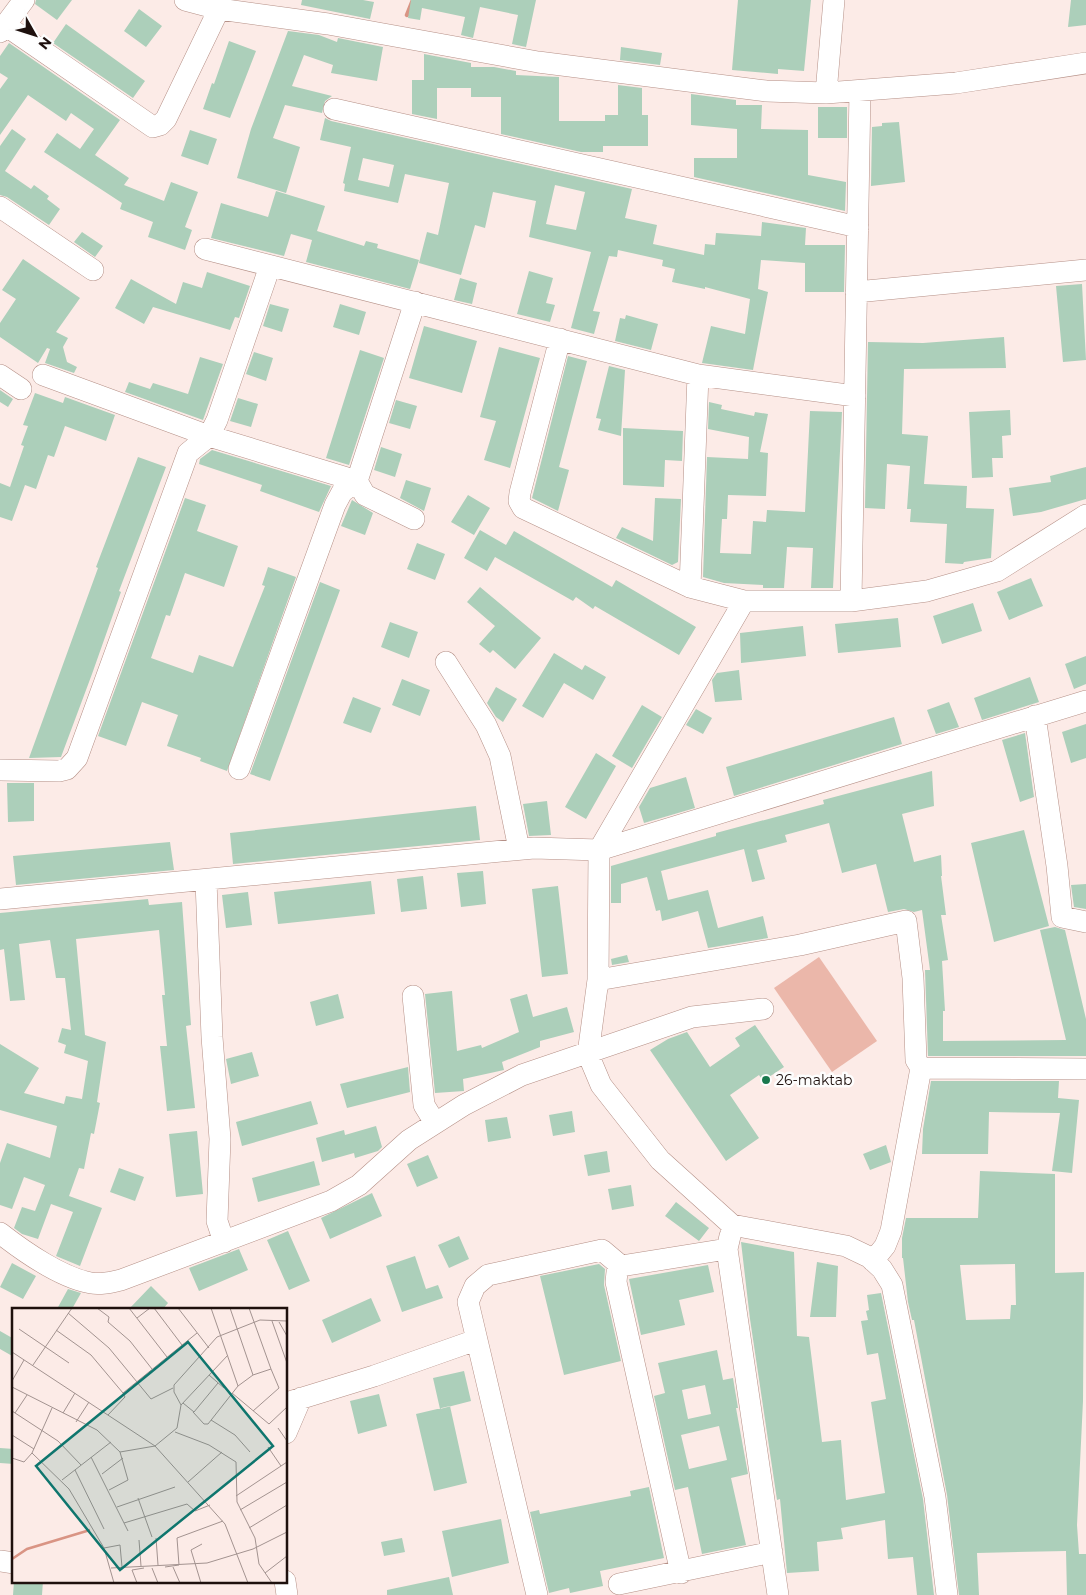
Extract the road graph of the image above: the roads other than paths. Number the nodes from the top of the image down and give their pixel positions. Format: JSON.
{"nodes":[{"id":1,"x":24,"y":0,"type":"edge"},
{"id":2,"x":185,"y":0,"type":"edge"},
{"id":3,"x":834,"y":0,"type":"edge"},
{"id":4,"x":219,"y":9,"type":"junction"},
{"id":5,"x":2,"y":29,"type":"edge"},
{"id":6,"x":1086,"y":63,"type":"edge"},
{"id":7,"x":860,"y":91,"type":"junction"},
{"id":8,"x":826,"y":93,"type":"junction"},
{"id":9,"x":334,"y":109,"type":"dead end"},
{"id":10,"x":0,"y":206,"type":"edge"},
{"id":11,"x":858,"y":227,"type":"junction"},
{"id":12,"x":205,"y":249,"type":"dead end"},
{"id":13,"x":270,"y":266,"type":"junction"},
{"id":14,"x":93,"y":270,"type":"dead end"},
{"id":15,"x":1086,"y":270,"type":"edge"},
{"id":16,"x":856,"y":292,"type":"junction"},
{"id":17,"x":415,"y":302,"type":"junction"},
{"id":18,"x":560,"y":339,"type":"junction"},
{"id":19,"x":43,"y":374,"type":"dead end"},
{"id":20,"x":698,"y":374,"type":"junction"},
{"id":21,"x":0,"y":375,"type":"edge"},
{"id":22,"x":21,"y":389,"type":"dead end"},
{"id":23,"x":855,"y":396,"type":"junction"},
{"id":24,"x":209,"y":436,"type":"junction"},
{"id":25,"x":356,"y":482,"type":"junction"},
{"id":26,"x":1086,"y":514,"type":"edge"},
{"id":27,"x":414,"y":519,"type":"dead end"},
{"id":28,"x":690,"y":586,"type":"junction"},
{"id":29,"x":744,"y":601,"type":"junction"},
{"id":30,"x":851,"y":601,"type":"junction"},
{"id":31,"x":446,"y":662,"type":"dead end"},
{"id":32,"x":1086,"y":701,"type":"edge"},
{"id":33,"x":1035,"y":716,"type":"junction"},
{"id":34,"x":239,"y":769,"type":"dead end"},
{"id":35,"x":0,"y":770,"type":"edge"},
{"id":36,"x":519,"y":849,"type":"junction"},
{"id":37,"x":599,"y":850,"type":"junction"},
{"id":38,"x":206,"y":881,"type":"junction"},
{"id":39,"x":0,"y":899,"type":"edge"},
{"id":40,"x":1086,"y":922,"type":"edge"},
{"id":41,"x":598,"y":980,"type":"junction"},
{"id":42,"x":412,"y":996,"type":"dead end"},
{"id":43,"x":763,"y":1009,"type":"dead end"},
{"id":44,"x":588,"y":1054,"type":"junction"},
{"id":45,"x":921,"y":1068,"type":"junction"},
{"id":46,"x":1086,"y":1069,"type":"edge"},
{"id":47,"x":435,"y":1123,"type":"junction"},
{"id":48,"x":732,"y":1226,"type":"junction"},
{"id":49,"x":0,"y":1233,"type":"edge"},
{"id":50,"x":224,"y":1242,"type":"junction"},
{"id":51,"x":727,"y":1249,"type":"junction"},
{"id":52,"x":873,"y":1261,"type":"junction"},
{"id":53,"x":621,"y":1266,"type":"junction"},
{"id":54,"x":476,"y":1340,"type":"junction"},
{"id":55,"x":294,"y":1400,"type":"edge"},
{"id":56,"x":288,"y":1425,"type":"edge"},
{"id":57,"x":772,"y":1552,"type":"junction"},
{"id":58,"x":681,"y":1573,"type":"junction"},
{"id":59,"x":285,"y":1582,"type":"edge"},
{"id":60,"x":619,"y":1584,"type":"dead end"},
{"id":61,"x":287,"y":1595,"type":"edge"},
{"id":62,"x":537,"y":1595,"type":"edge"},
{"id":63,"x":778,"y":1595,"type":"edge"},
{"id":64,"x":947,"y":1595,"type":"edge"}],
"edges":[{"from":1,"to":5,"type":"street"},
{"from":2,"to":4,"type":"street"},
{"from":3,"to":8,"type":"street"},
{"from":4,"to":5,"type":"street"},
{"from":4,"to":8,"type":"street"},
{"from":6,"to":7,"type":"street"},
{"from":7,"to":8,"type":"street"},
{"from":7,"to":11,"type":"street"},
{"from":9,"to":11,"type":"street"},
{"from":10,"to":14,"type":"street"},
{"from":11,"to":16,"type":"street"},
{"from":12,"to":13,"type":"street"},
{"from":13,"to":17,"type":"street"},
{"from":13,"to":24,"type":"street"},
{"from":15,"to":16,"type":"street"},
{"from":16,"to":23,"type":"street"},
{"from":17,"to":18,"type":"street"},
{"from":17,"to":25,"type":"street"},
{"from":18,"to":20,"type":"street"},
{"from":18,"to":28,"type":"street"},
{"from":19,"to":24,"type":"street"},
{"from":20,"to":23,"type":"street"},
{"from":20,"to":28,"type":"street"},
{"from":21,"to":22,"type":"street"},
{"from":23,"to":30,"type":"street"},
{"from":24,"to":25,"type":"street"},
{"from":24,"to":35,"type":"street"},
{"from":25,"to":27,"type":"street"},
{"from":25,"to":34,"type":"street"},
{"from":26,"to":30,"type":"street"},
{"from":28,"to":29,"type":"street"},
{"from":29,"to":30,"type":"street"},
{"from":29,"to":37,"type":"street"},
{"from":31,"to":36,"type":"street"},
{"from":32,"to":33,"type":"street"},
{"from":33,"to":37,"type":"street"},
{"from":33,"to":40,"type":"street"},
{"from":36,"to":37,"type":"street"},
{"from":36,"to":38,"type":"street"},
{"from":37,"to":41,"type":"street"},
{"from":38,"to":39,"type":"street"},
{"from":38,"to":50,"type":"street"},
{"from":41,"to":44,"type":"street"},
{"from":41,"to":45,"type":"street"},
{"from":42,"to":47,"type":"street"},
{"from":43,"to":44,"type":"street"},
{"from":44,"to":47,"type":"street"},
{"from":44,"to":48,"type":"street"},
{"from":45,"to":46,"type":"street"},
{"from":45,"to":52,"type":"street"},
{"from":47,"to":50,"type":"street"},
{"from":48,"to":51,"type":"street"},
{"from":48,"to":52,"type":"street"},
{"from":49,"to":50,"type":"street"},
{"from":51,"to":53,"type":"street"},
{"from":51,"to":57,"type":"street"},
{"from":52,"to":64,"type":"street"},
{"from":53,"to":54,"type":"street"},
{"from":53,"to":58,"type":"street"},
{"from":54,"to":55,"type":"street"},
{"from":54,"to":62,"type":"street"},
{"from":55,"to":56,"type":"street"},
{"from":57,"to":58,"type":"street"},
{"from":57,"to":63,"type":"street"},
{"from":58,"to":60,"type":"street"},
{"from":59,"to":61,"type":"street"}]}
